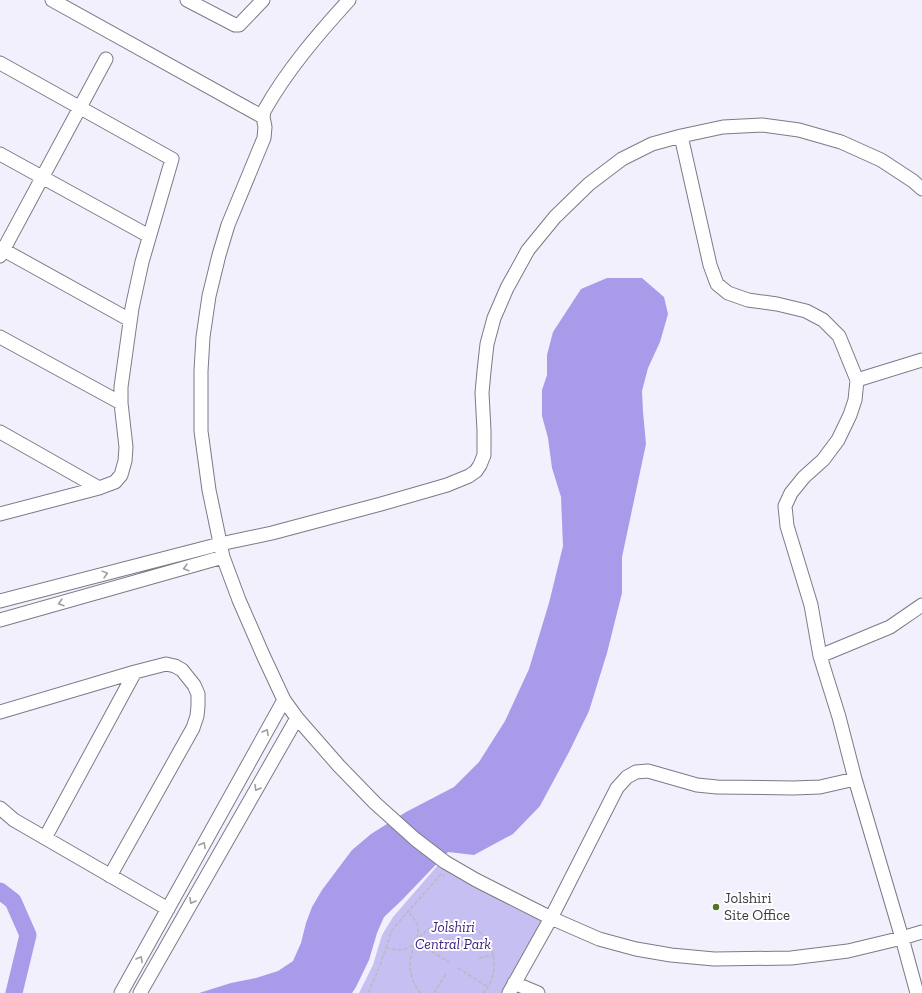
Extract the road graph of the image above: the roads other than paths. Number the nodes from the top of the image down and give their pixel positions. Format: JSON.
{"nodes":[{"id":1,"x":52,"y":0,"type":"edge"},
{"id":2,"x":187,"y":0,"type":"edge"},
{"id":3,"x":263,"y":0,"type":"edge"},
{"id":4,"x":349,"y":0,"type":"edge"},
{"id":5,"x":106,"y":59,"type":"dead end"},
{"id":6,"x":0,"y":63,"type":"edge"},
{"id":7,"x":80,"y":108,"type":"junction"},
{"id":8,"x":263,"y":117,"type":"junction"},
{"id":9,"x":681,"y":136,"type":"junction"},
{"id":10,"x":0,"y":154,"type":"edge"},
{"id":11,"x":43,"y":177,"type":"junction"},
{"id":12,"x":922,"y":189,"type":"edge"},
{"id":13,"x":149,"y":236,"type":"junction"},
{"id":14,"x":1,"y":252,"type":"edge"},
{"id":15,"x":130,"y":320,"type":"junction"},
{"id":16,"x":0,"y":337,"type":"edge"},
{"id":17,"x":922,"y":360,"type":"edge"},
{"id":18,"x":857,"y":380,"type":"junction"},
{"id":19,"x":121,"y":403,"type":"junction"},
{"id":20,"x":0,"y":432,"type":"edge"},
{"id":21,"x":99,"y":488,"type":"junction"},
{"id":22,"x":0,"y":514,"type":"edge"},
{"id":23,"x":220,"y":544,"type":"junction"},
{"id":24,"x":223,"y":557,"type":"junction"},
{"id":25,"x":0,"y":601,"type":"edge"},
{"id":26,"x":922,"y":605,"type":"edge"},
{"id":27,"x":0,"y":620,"type":"edge"},
{"id":28,"x":820,"y":656,"type":"junction"},
{"id":29,"x":135,"y":672,"type":"junction"},
{"id":30,"x":284,"y":700,"type":"junction"},
{"id":31,"x":0,"y":712,"type":"edge"},
{"id":32,"x":297,"y":718,"type":"junction"},
{"id":33,"x":855,"y":779,"type":"junction"},
{"id":34,"x":0,"y":808,"type":"edge"},
{"id":35,"x":45,"y":838,"type":"junction"},
{"id":36,"x":110,"y":876,"type":"junction"},
{"id":37,"x":168,"y":909,"type":"junction"},
{"id":38,"x":551,"y":918,"type":"junction"},
{"id":39,"x":922,"y":932,"type":"edge"},
{"id":40,"x":902,"y":938,"type":"junction"},
{"id":41,"x":512,"y":988,"type":"edge"},
{"id":42,"x":121,"y":993,"type":"edge"},
{"id":43,"x":140,"y":993,"type":"edge"},
{"id":44,"x":538,"y":993,"type":"edge"},
{"id":45,"x":917,"y":993,"type":"edge"}],
"edges":[{"from":1,"to":8,"type":"street"},
{"from":2,"to":3,"type":"street"},
{"from":4,"to":8,"type":"street"},
{"from":5,"to":7,"type":"street"},
{"from":6,"to":7,"type":"street"},
{"from":7,"to":11,"type":"street"},
{"from":7,"to":13,"type":"street"},
{"from":8,"to":23,"type":"street"},
{"from":9,"to":12,"type":"street"},
{"from":9,"to":18,"type":"street"},
{"from":9,"to":23,"type":"street"},
{"from":10,"to":11,"type":"street"},
{"from":11,"to":13,"type":"street"},
{"from":11,"to":14,"type":"street"},
{"from":13,"to":15,"type":"street"},
{"from":14,"to":15,"type":"street"},
{"from":15,"to":19,"type":"street"},
{"from":16,"to":19,"type":"street"},
{"from":17,"to":18,"type":"street"},
{"from":18,"to":28,"type":"street"},
{"from":19,"to":21,"type":"street"},
{"from":20,"to":21,"type":"street"},
{"from":21,"to":22,"type":"street"},
{"from":23,"to":24,"type":"street"},
{"from":25,"to":23,"type":"street","one_way":true},
{"from":24,"to":27,"type":"street","one_way":true},
{"from":24,"to":30,"type":"street"},
{"from":26,"to":28,"type":"street"},
{"from":28,"to":33,"type":"street"},
{"from":29,"to":31,"type":"street"},
{"from":29,"to":35,"type":"street"},
{"from":29,"to":36,"type":"street"},
{"from":30,"to":32,"type":"street"},
{"from":37,"to":30,"type":"street","one_way":true},
{"from":32,"to":38,"type":"street"},
{"from":32,"to":43,"type":"street","one_way":true},
{"from":33,"to":38,"type":"street"},
{"from":33,"to":40,"type":"street"},
{"from":34,"to":35,"type":"street"},
{"from":35,"to":36,"type":"street"},
{"from":36,"to":37,"type":"street"},
{"from":42,"to":37,"type":"street","one_way":true},
{"from":38,"to":40,"type":"street"},
{"from":38,"to":41,"type":"street"},
{"from":39,"to":40,"type":"street"},
{"from":40,"to":45,"type":"street"},
{"from":41,"to":44,"type":"street"}]}
